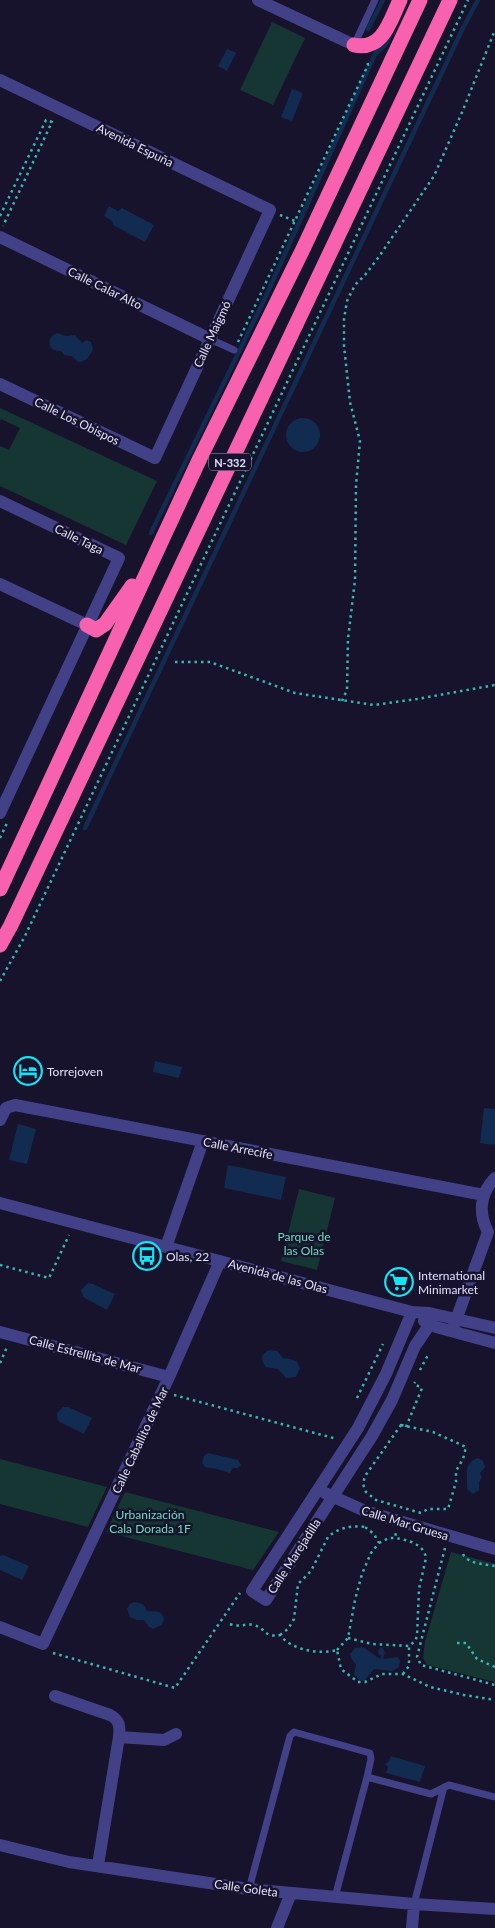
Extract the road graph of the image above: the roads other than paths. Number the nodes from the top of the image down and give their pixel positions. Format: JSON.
{"nodes":[{"id":1,"x":258,"y":0,"type":"edge"},
{"id":2,"x":375,"y":0,"type":"edge"},
{"id":3,"x":400,"y":0,"type":"edge"},
{"id":4,"x":420,"y":0,"type":"edge"},
{"id":5,"x":450,"y":0,"type":"edge"},
{"id":6,"x":361,"y":46,"type":"junction"},
{"id":7,"x":0,"y":80,"type":"edge"},
{"id":8,"x":270,"y":210,"type":"joint"},
{"id":9,"x":0,"y":237,"type":"edge"},
{"id":10,"x":210,"y":339,"type":"junction"},
{"id":11,"x":234,"y":350,"type":"road end"},
{"id":12,"x":0,"y":384,"type":"edge"},
{"id":13,"x":155,"y":458,"type":"joint"},
{"id":14,"x":0,"y":501,"type":"edge"},
{"id":15,"x":161,"y":544,"type":"junction"},
{"id":16,"x":0,"y":584,"type":"edge"},
{"id":17,"x":87,"y":625,"type":"junction"},
{"id":18,"x":0,"y":813,"type":"edge"},
{"id":19,"x":0,"y":889,"type":"edge"},
{"id":20,"x":0,"y":945,"type":"edge"},
{"id":21,"x":0,"y":1120,"type":"edge"},
{"id":22,"x":203,"y":1141,"type":"junction"},
{"id":23,"x":495,"y":1178,"type":"edge"},
{"id":24,"x":484,"y":1195,"type":"junction"},
{"id":25,"x":0,"y":1203,"type":"edge"},
{"id":26,"x":492,"y":1232,"type":"edge"},
{"id":27,"x":166,"y":1247,"type":"junction"},
{"id":28,"x":220,"y":1261,"type":"junction"},
{"id":29,"x":412,"y":1312,"type":"junction"},
{"id":30,"x":457,"y":1318,"type":"junction"},
{"id":31,"x":430,"y":1324,"type":"junction"},
{"id":32,"x":495,"y":1328,"type":"edge"},
{"id":33,"x":0,"y":1332,"type":"edge"},
{"id":34,"x":452,"y":1332,"type":"junction"},
{"id":35,"x":495,"y":1343,"type":"edge"},
{"id":36,"x":169,"y":1377,"type":"junction"},
{"id":37,"x":319,"y":1489,"type":"junction"},
{"id":38,"x":333,"y":1497,"type":"junction"},
{"id":39,"x":495,"y":1549,"type":"edge"},
{"id":40,"x":0,"y":1627,"type":"edge"},
{"id":41,"x":55,"y":1696,"type":"dead end"},
{"id":42,"x":176,"y":1734,"type":"dead end"},
{"id":43,"x":119,"y":1737,"type":"junction"},
{"id":44,"x":367,"y":1777,"type":"junction"},
{"id":45,"x":444,"y":1787,"type":"junction"},
{"id":46,"x":495,"y":1798,"type":"edge"},
{"id":47,"x":0,"y":1845,"type":"edge"},
{"id":48,"x":98,"y":1866,"type":"junction"},
{"id":49,"x":250,"y":1889,"type":"junction"},
{"id":50,"x":290,"y":1893,"type":"junction"},
{"id":51,"x":335,"y":1897,"type":"junction"},
{"id":52,"x":414,"y":1904,"type":"junction"},
{"id":53,"x":495,"y":1908,"type":"edge"},
{"id":54,"x":277,"y":1928,"type":"edge"},
{"id":55,"x":412,"y":1928,"type":"edge"}],
"edges":[{"from":1,"to":6,"type":"street"},
{"from":2,"to":6,"type":"lane"},
{"from":3,"to":6,"type":"highway"},
{"from":4,"to":15,"type":"highway","number":"N-332"},
{"from":5,"to":20,"type":"highway","number":"N-332"},
{"from":7,"to":8,"type":"street","name":"Avenida Espuña"},
{"from":8,"to":10,"type":"street","name":"Calle Maigmó"},
{"from":9,"to":10,"type":"street","name":"Calle Calar Alto"},
{"from":10,"to":11,"type":"lane"},
{"from":10,"to":13,"type":"street","name":"Calle Maigmó"},
{"from":12,"to":13,"type":"street","name":"Calle Los Obispos"},
{"from":14,"to":17,"type":"street","name":"Calle Taga"},
{"from":15,"to":17,"type":"highway"},
{"from":15,"to":19,"type":"highway","number":"N-332"},
{"from":16,"to":17,"type":"street"},
{"from":17,"to":18,"type":"street"},
{"from":21,"to":22,"type":"street","name":"Calle Arrecife"},
{"from":22,"to":24,"type":"street","name":"Calle Arrecife"},
{"from":22,"to":27,"type":"street"},
{"from":23,"to":24,"type":"street"},
{"from":24,"to":26,"type":"street"},
{"from":25,"to":27,"type":"street","name":"Avenida de las Olas"},
{"from":26,"to":30,"type":"street"},
{"from":27,"to":28,"type":"street","name":"Avenida de las Olas"},
{"from":28,"to":29,"type":"street","name":"Avenida de las Olas"},
{"from":28,"to":36,"type":"street","name":"Calle Caballito de Mar"},
{"from":29,"to":30,"type":"street","name":"Avenida de las Olas"},
{"from":29,"to":31,"type":"street","name":"Avenida de las Olas"},
{"from":29,"to":37,"type":"street","name":"Calle Marejadilla"},
{"from":30,"to":32,"type":"street","name":"Avenida de las Olas"},
{"from":30,"to":34,"type":"street"},
{"from":31,"to":34,"type":"street","name":"Avenida de las Olas"},
{"from":31,"to":38,"type":"street","name":"Calle Marejadilla"},
{"from":33,"to":36,"type":"street","name":"Calle Estrellita de Mar"},
{"from":34,"to":35,"type":"street","name":"Avenida de las Olas"},
{"from":36,"to":40,"type":"street","name":"Calle Caballito de Mar"},
{"from":37,"to":38,"type":"street","name":"Calle Mar Gruesa"},
{"from":37,"to":38,"type":"street","name":"Calle Marejadilla"},
{"from":38,"to":39,"type":"street","name":"Calle Mar Gruesa"},
{"from":41,"to":43,"type":"street"},
{"from":42,"to":43,"type":"street"},
{"from":43,"to":48,"type":"street"},
{"from":44,"to":45,"type":"lane"},
{"from":44,"to":49,"type":"lane"},
{"from":44,"to":51,"type":"lane"},
{"from":45,"to":46,"type":"lane"},
{"from":45,"to":52,"type":"lane"},
{"from":47,"to":48,"type":"street","name":"Calle Goleta"},
{"from":48,"to":49,"type":"street","name":"Calle Goleta"},
{"from":49,"to":50,"type":"street","name":"Calle Goleta"},
{"from":50,"to":51,"type":"street","name":"Calle Goleta"},
{"from":50,"to":54,"type":"street"},
{"from":51,"to":52,"type":"street","name":"Calle Goleta"},
{"from":52,"to":53,"type":"street","name":"Calle Goleta"},
{"from":52,"to":55,"type":"street"}]}
